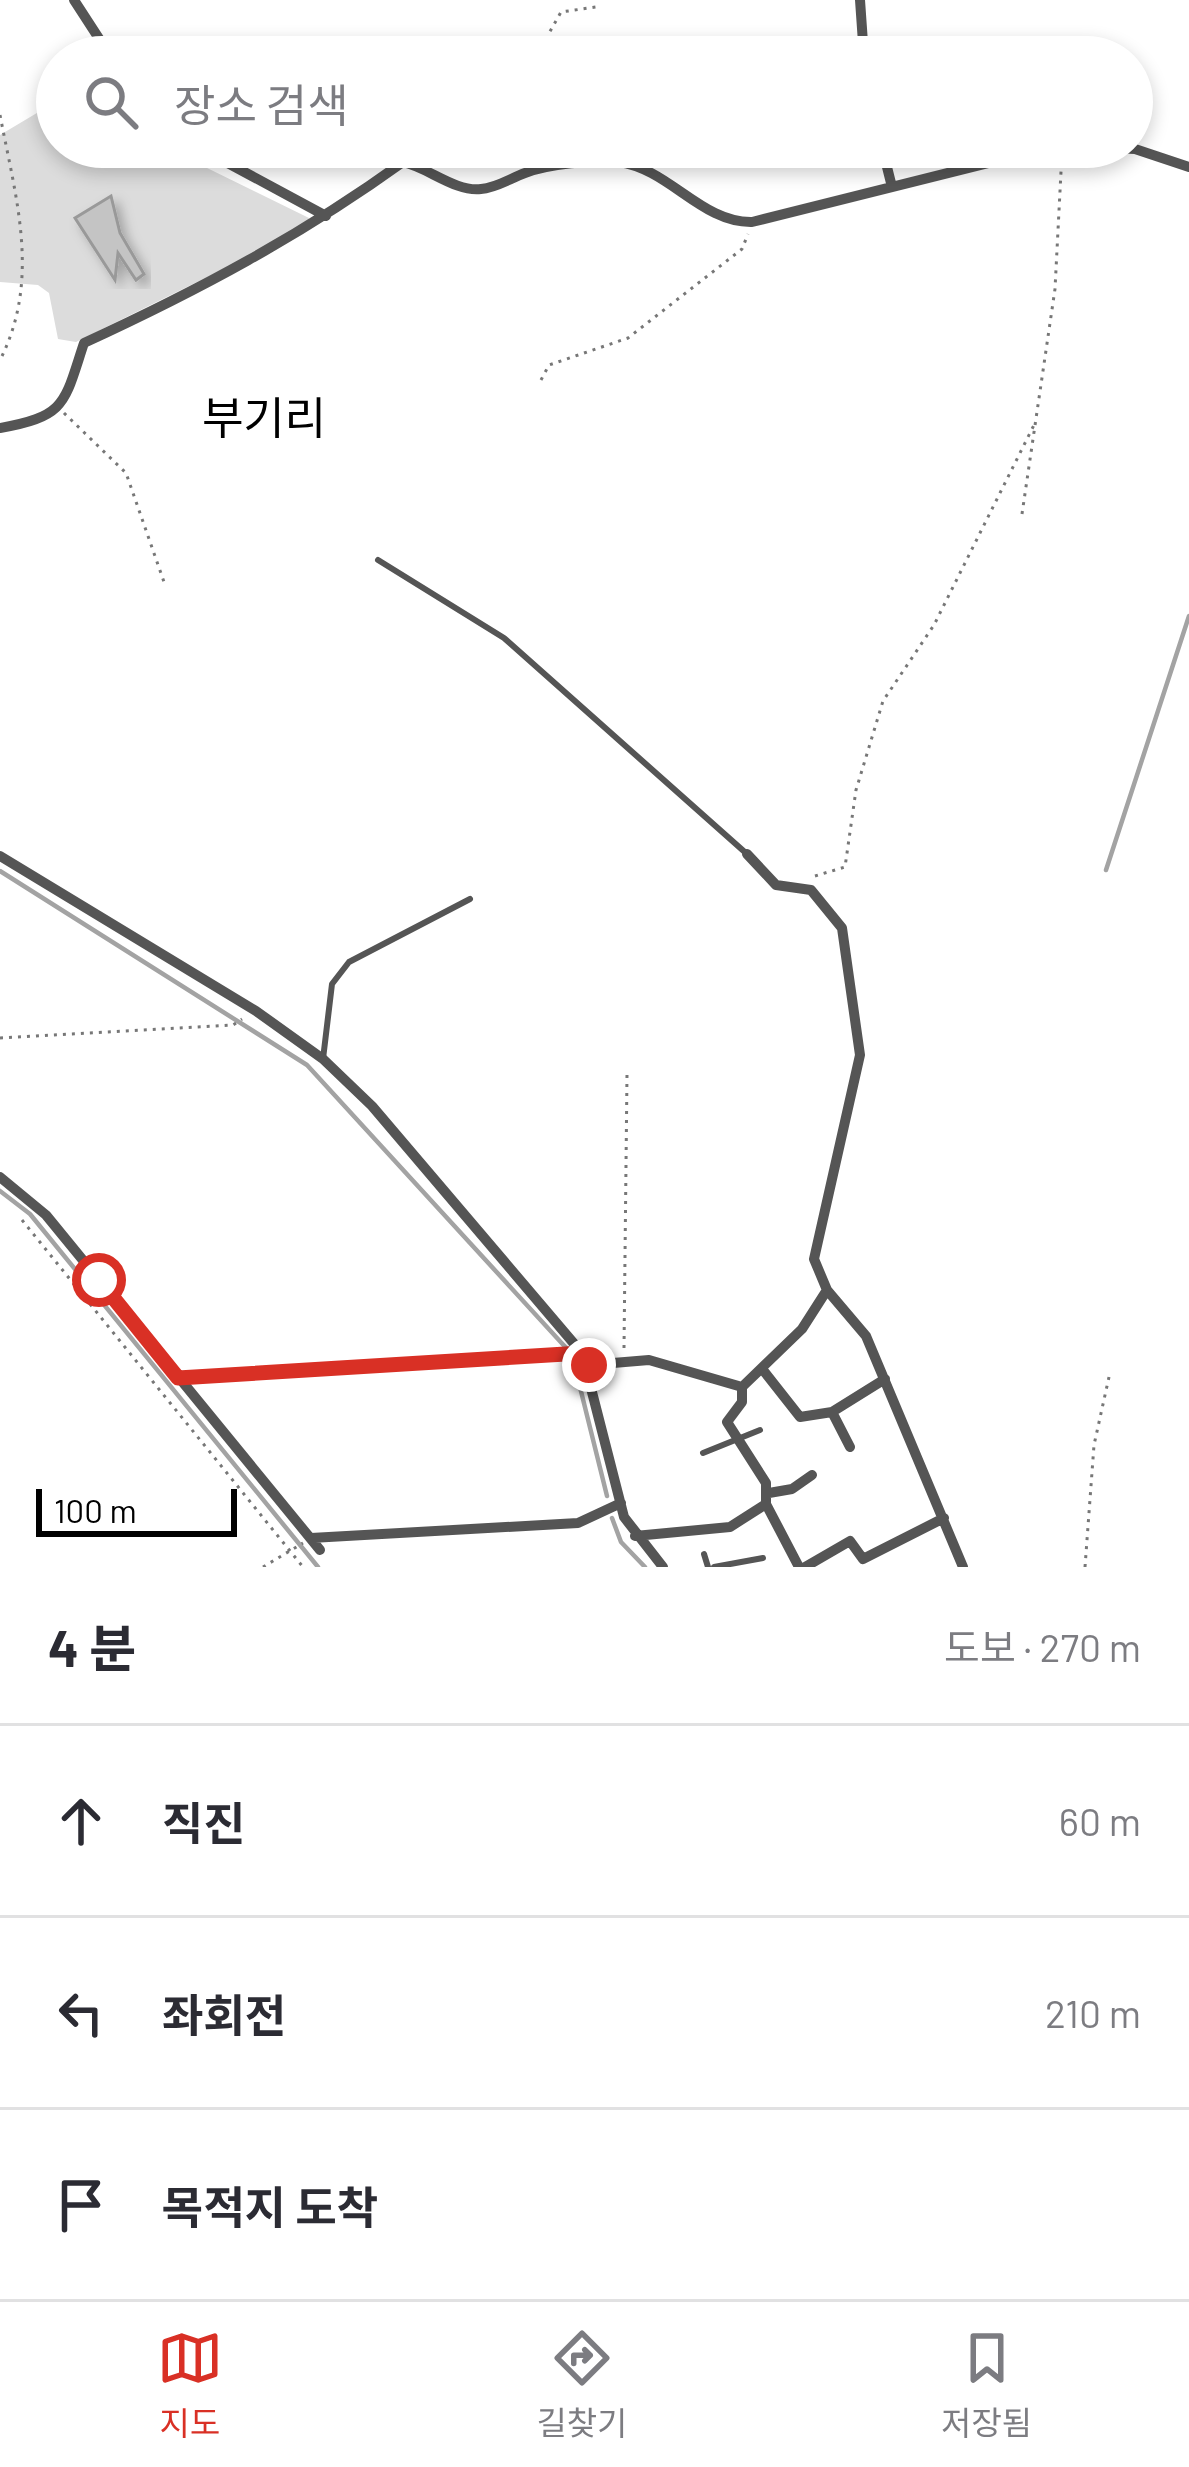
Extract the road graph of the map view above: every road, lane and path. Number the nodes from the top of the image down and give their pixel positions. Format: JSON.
{"nodes":[{"id":1,"x":74,"y":0,"type":"edge"},
{"id":2,"x":860,"y":0,"type":"edge"},
{"id":3,"x":596,"y":7,"type":"dead end"},
{"id":4,"x":97,"y":36,"type":"edge"},
{"id":5,"x":548,"y":36,"type":"edge"},
{"id":6,"x":863,"y":36,"type":"edge"},
{"id":7,"x":0,"y":115,"type":"edge"},
{"id":8,"x":1153,"y":155,"type":"edge"},
{"id":9,"x":1189,"y":166,"type":"edge"},
{"id":10,"x":237,"y":168,"type":"edge"},
{"id":11,"x":394,"y":168,"type":"edge"},
{"id":12,"x":423,"y":168,"type":"edge"},
{"id":13,"x":558,"y":168,"type":"edge"},
{"id":14,"x":633,"y":168,"type":"edge"},
{"id":15,"x":887,"y":168,"type":"edge"},
{"id":16,"x":968,"y":168,"type":"edge"},
{"id":17,"x":1062,"y":168,"type":"edge"},
{"id":18,"x":892,"y":187,"type":"junction"},
{"id":19,"x":326,"y":216,"type":"junction"},
{"id":20,"x":752,"y":222,"type":"junction"},
{"id":21,"x":0,"y":360,"type":"edge"},
{"id":22,"x":541,"y":380,"type":"dead end"},
{"id":23,"x":60,"y":409,"type":"junction"},
{"id":24,"x":1035,"y":423,"type":"junction"},
{"id":25,"x":0,"y":428,"type":"edge"},
{"id":26,"x":1022,"y":514,"type":"dead end"},
{"id":27,"x":378,"y":560,"type":"dead end"},
{"id":28,"x":164,"y":582,"type":"dead end"},
{"id":29,"x":747,"y":854,"type":"joint"},
{"id":30,"x":0,"y":856,"type":"edge"},
{"id":31,"x":811,"y":890,"type":"junction"},
{"id":32,"x":470,"y":899,"type":"dead end"},
{"id":33,"x":245,"y":1017,"type":"dead end"},
{"id":34,"x":0,"y":1038,"type":"edge"},
{"id":35,"x":323,"y":1059,"type":"junction"},
{"id":36,"x":627,"y":1073,"type":"dead end"},
{"id":37,"x":0,"y":1177,"type":"edge"},
{"id":38,"x":22,"y":1220,"type":"dead end"},
{"id":39,"x":827,"y":1290,"type":"junction"},
{"id":40,"x":585,"y":1359,"type":"junction"},
{"id":41,"x":624,"y":1360,"type":"junction"},
{"id":42,"x":763,"y":1370,"type":"junction"},
{"id":43,"x":1109,"y":1377,"type":"dead end"},
{"id":44,"x":178,"y":1378,"type":"junction"},
{"id":45,"x":885,"y":1379,"type":"junction"},
{"id":46,"x":742,"y":1387,"type":"junction"},
{"id":47,"x":832,"y":1412,"type":"junction"},
{"id":48,"x":760,"y":1430,"type":"dead end"},
{"id":49,"x":736,"y":1443,"type":"junction"},
{"id":50,"x":850,"y":1448,"type":"dead end"},
{"id":51,"x":703,"y":1453,"type":"dead end"},
{"id":52,"x":812,"y":1475,"type":"dead end"},
{"id":53,"x":767,"y":1499,"type":"junction"},
{"id":54,"x":621,"y":1503,"type":"junction"},
{"id":55,"x":944,"y":1518,"type":"junction"},
{"id":56,"x":635,"y":1536,"type":"junction"},
{"id":57,"x":311,"y":1538,"type":"junction"},
{"id":58,"x":294,"y":1550,"type":"junction"},
{"id":59,"x":320,"y":1550,"type":"dead end"},
{"id":60,"x":704,"y":1553,"type":"dead end"},
{"id":61,"x":763,"y":1558,"type":"dead end"},
{"id":62,"x":263,"y":1567,"type":"edge"},
{"id":63,"x":303,"y":1567,"type":"edge"},
{"id":64,"x":663,"y":1567,"type":"edge"},
{"id":65,"x":711,"y":1567,"type":"edge"},
{"id":66,"x":802,"y":1567,"type":"edge"},
{"id":67,"x":964,"y":1567,"type":"edge"},
{"id":68,"x":1085,"y":1567,"type":"edge"}],
"edges":[{"from":1,"to":4,"type":"street"},
{"from":2,"to":6,"type":"street"},
{"from":3,"to":5,"type":"path"},
{"from":7,"to":21,"type":"path"},
{"from":8,"to":9,"type":"street"},
{"from":10,"to":19,"type":"street"},
{"from":11,"to":19,"type":"street"},
{"from":12,"to":13,"type":"street"},
{"from":14,"to":20,"type":"street"},
{"from":15,"to":18,"type":"street"},
{"from":16,"to":18,"type":"street"},
{"from":17,"to":24,"type":"path"},
{"from":18,"to":20,"type":"street"},
{"from":19,"to":23,"type":"street"},
{"from":20,"to":22,"type":"path"},
{"from":23,"to":25,"type":"street"},
{"from":23,"to":28,"type":"path"},
{"from":24,"to":26,"type":"path"},
{"from":24,"to":31,"type":"path"},
{"from":27,"to":29,"type":"lane"},
{"from":29,"to":31,"type":"street"},
{"from":30,"to":35,"type":"street"},
{"from":31,"to":39,"type":"street"},
{"from":32,"to":35,"type":"lane"},
{"from":33,"to":34,"type":"path"},
{"from":35,"to":40,"type":"street"},
{"from":36,"to":41,"type":"path"},
{"from":37,"to":44,"type":"street"},
{"from":38,"to":58,"type":"path"},
{"from":39,"to":42,"type":"street"},
{"from":39,"to":45,"type":"street"},
{"from":40,"to":41,"type":"street"},
{"from":40,"to":44,"type":"path"},
{"from":40,"to":54,"type":"street"},
{"from":41,"to":46,"type":"street"},
{"from":42,"to":46,"type":"street"},
{"from":42,"to":47,"type":"street"},
{"from":43,"to":68,"type":"path"},
{"from":44,"to":57,"type":"street"},
{"from":45,"to":47,"type":"street"},
{"from":45,"to":55,"type":"street"},
{"from":46,"to":49,"type":"street"},
{"from":47,"to":50,"type":"street"},
{"from":48,"to":49,"type":"lane"},
{"from":49,"to":51,"type":"lane"},
{"from":49,"to":53,"type":"street"},
{"from":52,"to":53,"type":"street"},
{"from":53,"to":56,"type":"street"},
{"from":53,"to":66,"type":"street"},
{"from":54,"to":56,"type":"street"},
{"from":54,"to":57,"type":"street"},
{"from":55,"to":66,"type":"street"},
{"from":55,"to":67,"type":"street"},
{"from":56,"to":64,"type":"street"},
{"from":57,"to":59,"type":"street"},
{"from":58,"to":62,"type":"path"},
{"from":58,"to":63,"type":"path"},
{"from":60,"to":65,"type":"lane"},
{"from":61,"to":65,"type":"lane"}]}
